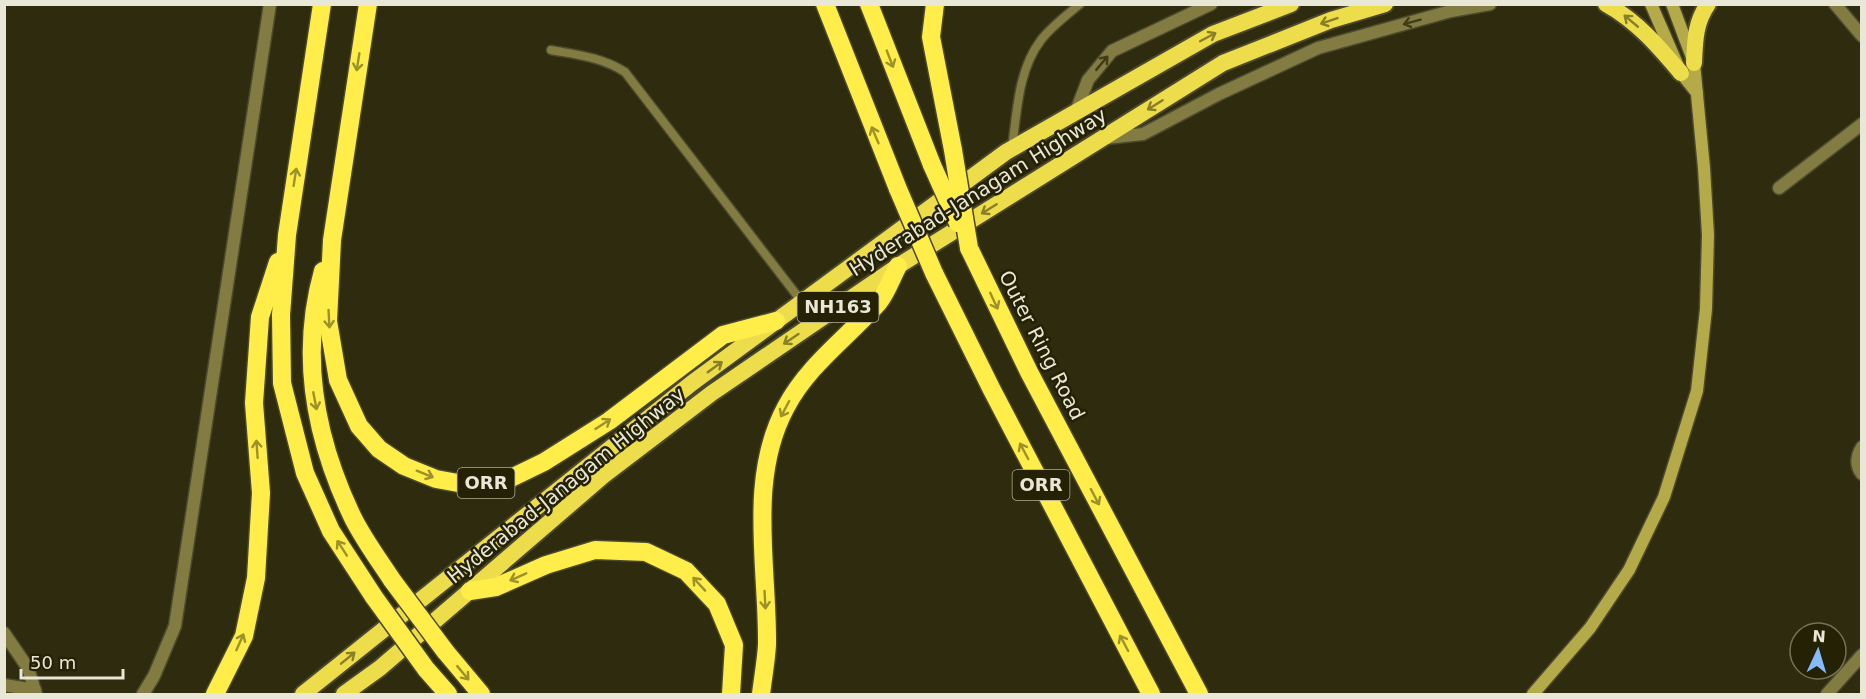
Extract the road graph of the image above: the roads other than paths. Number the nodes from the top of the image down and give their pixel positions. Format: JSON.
{"nodes":[{"id":1,"x":270,"y":4,"type":"edge"},
{"id":2,"x":322,"y":4,"type":"edge"},
{"id":3,"x":368,"y":4,"type":"edge"},
{"id":4,"x":825,"y":4,"type":"edge"},
{"id":5,"x":869,"y":4,"type":"edge"},
{"id":6,"x":935,"y":4,"type":"edge"},
{"id":7,"x":1080,"y":4,"type":"edge"},
{"id":8,"x":1211,"y":4,"type":"edge"},
{"id":9,"x":1291,"y":4,"type":"edge"},
{"id":10,"x":1386,"y":4,"type":"edge"},
{"id":11,"x":1490,"y":4,"type":"edge"},
{"id":12,"x":1606,"y":4,"type":"edge"},
{"id":13,"x":1651,"y":4,"type":"edge"},
{"id":14,"x":1672,"y":4,"type":"edge"},
{"id":15,"x":1708,"y":4,"type":"edge"},
{"id":16,"x":1835,"y":4,"type":"edge"},
{"id":17,"x":1862,"y":36,"type":"edge"},
{"id":18,"x":551,"y":50,"type":"dead end"},
{"id":19,"x":1694,"y":63,"type":"junction"},
{"id":20,"x":1681,"y":74,"type":"junction"},
{"id":21,"x":1698,"y":93,"type":"junction"},
{"id":22,"x":1075,"y":114,"type":"junction"},
{"id":23,"x":1862,"y":124,"type":"edge"},
{"id":24,"x":1102,"y":138,"type":"junction"},
{"id":25,"x":1012,"y":149,"type":"junction"},
{"id":26,"x":1779,"y":188,"type":"dead end"},
{"id":27,"x":287,"y":235,"type":"junction"},
{"id":28,"x":332,"y":240,"type":"junction"},
{"id":29,"x":969,"y":248,"type":"junction"},
{"id":30,"x":898,"y":266,"type":"junction"},
{"id":31,"x":802,"y":302,"type":"junction"},
{"id":32,"x":776,"y":321,"type":"junction"},
{"id":33,"x":1862,"y":447,"type":"edge"},
{"id":34,"x":1862,"y":474,"type":"edge"},
{"id":35,"x":470,"y":591,"type":"junction"},
{"id":36,"x":6,"y":637,"type":"edge"},
{"id":37,"x":1862,"y":655,"type":"edge"},
{"id":38,"x":4,"y":685,"type":"edge"},
{"id":39,"x":36,"y":692,"type":"edge"},
{"id":40,"x":143,"y":694,"type":"edge"},
{"id":41,"x":215,"y":694,"type":"edge"},
{"id":42,"x":303,"y":694,"type":"edge"},
{"id":43,"x":344,"y":694,"type":"edge"},
{"id":44,"x":448,"y":694,"type":"edge"},
{"id":45,"x":481,"y":694,"type":"edge"},
{"id":46,"x":731,"y":694,"type":"edge"},
{"id":47,"x":761,"y":694,"type":"edge"},
{"id":48,"x":1151,"y":694,"type":"edge"},
{"id":49,"x":1199,"y":694,"type":"edge"},
{"id":50,"x":1533,"y":694,"type":"edge"},
{"id":51,"x":1827,"y":694,"type":"edge"}],
"edges":[{"from":1,"to":40,"type":"street"},
{"from":27,"to":2,"type":"highway","one_way":true},
{"from":3,"to":28,"type":"highway","number":"ORR","one_way":true},
{"from":48,"to":4,"type":"highway","number":"ORR","one_way":true,"bridge":true},
{"from":5,"to":29,"type":"highway","name":"Outer Ring Road","number":"ORR","one_way":true,"bridge":true},
{"from":6,"to":29,"type":"highway","bridge":true},
{"from":7,"to":25,"type":"lane"},
{"from":22,"to":8,"type":"street","one_way":true},
{"from":22,"to":9,"type":"highway","name":"Hyderabad-Janagam Highway","number":"NH163","one_way":true},
{"from":10,"to":24,"type":"highway","name":"Hyderabad-Janagam Highway","number":"NH163","one_way":true},
{"from":11,"to":24,"type":"street","one_way":true},
{"from":20,"to":12,"type":"highway","one_way":true},
{"from":13,"to":20,"type":"main road"},
{"from":14,"to":19,"type":"main road"},
{"from":15,"to":19,"type":"highway"},
{"from":16,"to":17,"type":"street"},
{"from":18,"to":31,"type":"lane"},
{"from":19,"to":21,"type":"main road"},
{"from":20,"to":21,"type":"main road"},
{"from":21,"to":50,"type":"main road"},
{"from":22,"to":25,"type":"highway","name":"Hyderabad-Janagam Highway","number":"NH163"},
{"from":23,"to":26,"type":"street"},
{"from":24,"to":30,"type":"highway","name":"Hyderabad-Janagam Highway","number":"NH163","one_way":true},
{"from":25,"to":31,"type":"highway","name":"Hyderabad-Janagam Highway","number":"NH163"},
{"from":41,"to":27,"type":"highway","one_way":true},
{"from":44,"to":27,"type":"highway","one_way":true,"bridge":true},
{"from":28,"to":32,"type":"highway","number":"ORR","one_way":true},
{"from":28,"to":45,"type":"highway","number":"ORR","one_way":true,"bridge":true},
{"from":29,"to":49,"type":"highway","name":"Outer Ring Road","number":"ORR","one_way":true},
{"from":30,"to":35,"type":"highway","name":"Hyderabad-Janagam Highway","number":"NH163","one_way":true},
{"from":30,"to":47,"type":"highway","one_way":true},
{"from":31,"to":32,"type":"highway","name":"Hyderabad-Janagam Highway","number":"NH163"},
{"from":42,"to":32,"type":"highway","name":"Hyderabad-Janagam Highway","number":"NH163","one_way":true},
{"from":33,"to":34,"type":"street"},
{"from":35,"to":43,"type":"highway","name":"Hyderabad-Janagam Highway","number":"NH163"},
{"from":46,"to":35,"type":"highway","one_way":true},
{"from":36,"to":39,"type":"street"},
{"from":37,"to":51,"type":"street"},
{"from":38,"to":39,"type":"street"}]}
